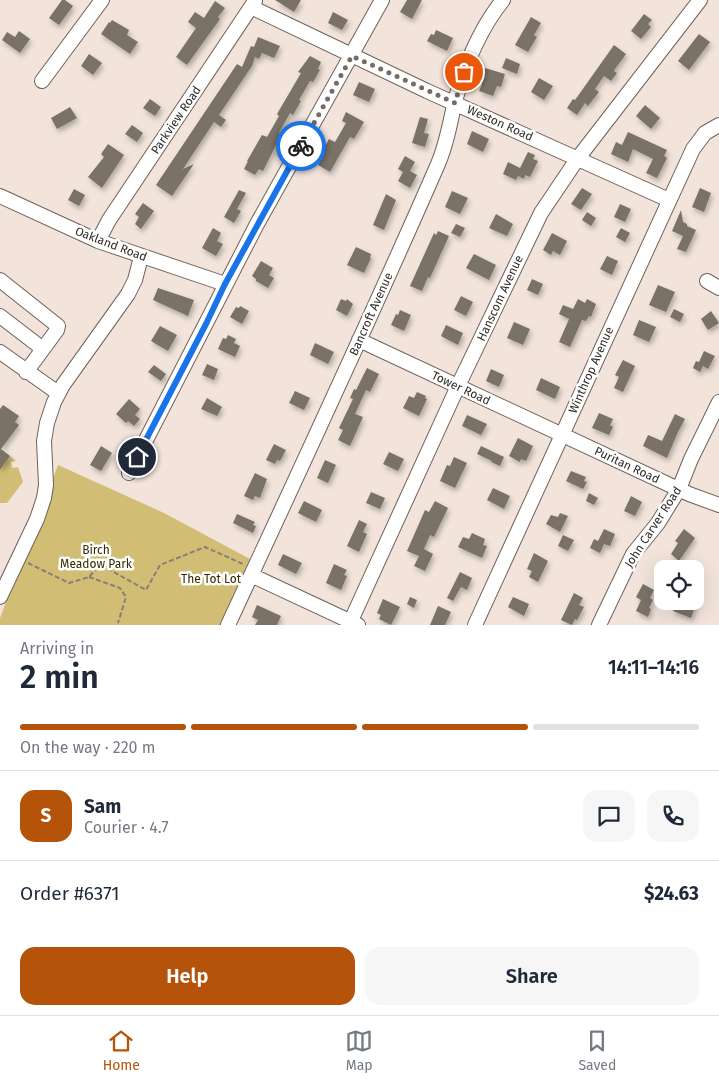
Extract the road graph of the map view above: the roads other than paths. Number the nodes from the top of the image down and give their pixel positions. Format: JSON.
{"nodes":[{"id":1,"x":102,"y":0,"type":"edge"},
{"id":2,"x":382,"y":0,"type":"edge"},
{"id":3,"x":503,"y":0,"type":"edge"},
{"id":4,"x":700,"y":0,"type":"edge"},
{"id":5,"x":253,"y":4,"type":"edge"},
{"id":6,"x":352,"y":56,"type":"junction"},
{"id":7,"x":42,"y":81,"type":"dead end"},
{"id":8,"x":455,"y":103,"type":"junction"},
{"id":9,"x":719,"y":125,"type":"edge"},
{"id":10,"x":578,"y":158,"type":"junction"},
{"id":11,"x":0,"y":196,"type":"edge"},
{"id":12,"x":669,"y":200,"type":"junction"},
{"id":13,"x":98,"y":241,"type":"junction"},
{"id":14,"x":141,"y":256,"type":"junction"},
{"id":15,"x":0,"y":280,"type":"edge"},
{"id":16,"x":225,"y":284,"type":"junction"},
{"id":17,"x":0,"y":316,"type":"edge"},
{"id":18,"x":359,"y":340,"type":"junction"},
{"id":19,"x":44,"y":349,"type":"junction"},
{"id":20,"x":0,"y":352,"type":"edge"},
{"id":21,"x":26,"y":372,"type":"junction"},
{"id":22,"x":458,"y":386,"type":"junction"},
{"id":23,"x":58,"y":393,"type":"junction"},
{"id":24,"x":719,"y":402,"type":"edge"},
{"id":25,"x":562,"y":435,"type":"junction"},
{"id":26,"x":128,"y":473,"type":"dead end"},
{"id":27,"x":679,"y":489,"type":"junction"},
{"id":28,"x":719,"y":505,"type":"edge"},
{"id":29,"x":253,"y":572,"type":"junction"},
{"id":30,"x":0,"y":597,"type":"edge"},
{"id":31,"x":352,"y":624,"type":"edge"},
{"id":32,"x":228,"y":625,"type":"edge"},
{"id":33,"x":475,"y":625,"type":"edge"},
{"id":34,"x":599,"y":625,"type":"edge"}],
"edges":[{"from":1,"to":7,"type":"street"},
{"from":2,"to":6,"type":"street"},
{"from":3,"to":8,"type":"street","name":"Bancroft Avenue"},
{"from":4,"to":10,"type":"street","name":"Hanscom Avenue"},
{"from":5,"to":6,"type":"street","name":"Weston Road"},
{"from":5,"to":13,"type":"street","name":"Parkview Road"},
{"from":6,"to":8,"type":"street","name":"Weston Road"},
{"from":6,"to":16,"type":"street"},
{"from":8,"to":10,"type":"street","name":"Weston Road"},
{"from":8,"to":18,"type":"street","name":"Bancroft Avenue"},
{"from":9,"to":12,"type":"street","name":"Winthrop Avenue"},
{"from":10,"to":12,"type":"street","name":"Weston Road"},
{"from":10,"to":22,"type":"street","name":"Hanscom Avenue"},
{"from":11,"to":13,"type":"street","name":"Oakland Road"},
{"from":12,"to":25,"type":"street","name":"Winthrop Avenue"},
{"from":13,"to":14,"type":"street","name":"Oakland Road"},
{"from":14,"to":16,"type":"street","name":"Oakland Road"},
{"from":14,"to":23,"type":"street"},
{"from":15,"to":19,"type":"street"},
{"from":16,"to":26,"type":"street"},
{"from":17,"to":19,"type":"street"},
{"from":18,"to":22,"type":"street","name":"Tower Road"},
{"from":18,"to":29,"type":"street","name":"Bancroft Avenue"},
{"from":19,"to":21,"type":"street"},
{"from":20,"to":21,"type":"street"},
{"from":21,"to":23,"type":"street"},
{"from":22,"to":25,"type":"street","name":"Tower Road"},
{"from":22,"to":31,"type":"street","name":"Hanscom Avenue"},
{"from":23,"to":30,"type":"street"},
{"from":24,"to":27,"type":"street","name":"John Carver Road"},
{"from":25,"to":27,"type":"street","name":"Puritan Road"},
{"from":25,"to":33,"type":"street","name":"Winthrop Avenue"},
{"from":27,"to":28,"type":"street","name":"Puritan Road"},
{"from":27,"to":34,"type":"street","name":"John Carver Road"},
{"from":29,"to":31,"type":"street"},
{"from":29,"to":32,"type":"street","name":"Bancroft Avenue"}]}
